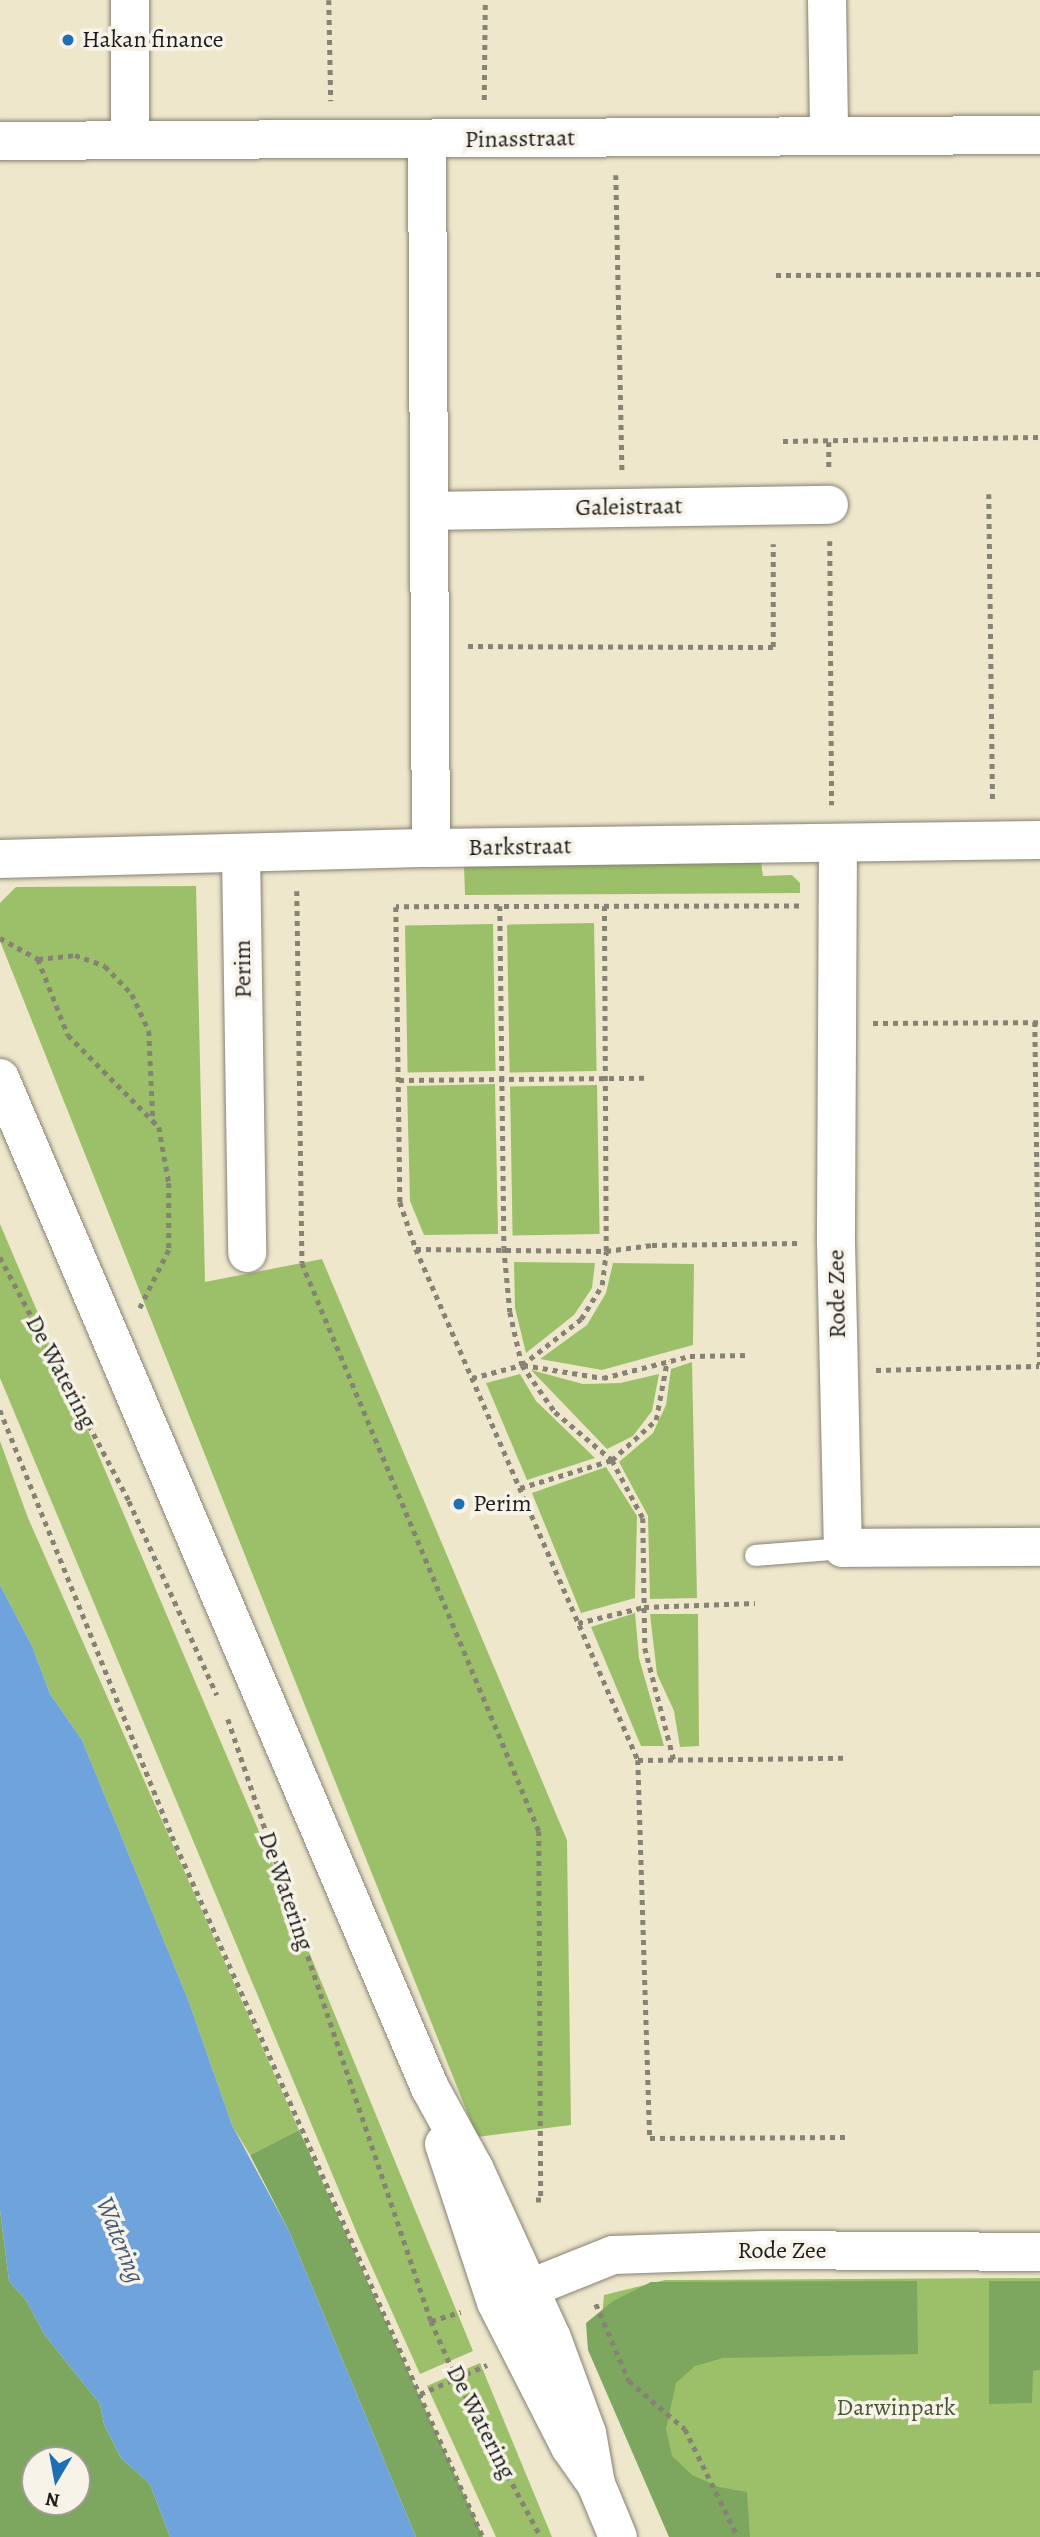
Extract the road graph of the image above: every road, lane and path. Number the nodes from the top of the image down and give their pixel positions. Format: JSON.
{"nodes":[{"id":1,"x":130,"y":0,"type":"edge"},
{"id":2,"x":330,"y":0,"type":"edge"},
{"id":3,"x":485,"y":0,"type":"edge"},
{"id":4,"x":827,"y":0,"type":"edge"},
{"id":5,"x":829,"y":133,"type":"junction"},
{"id":6,"x":1040,"y":135,"type":"edge"},
{"id":7,"x":616,"y":137,"type":"junction"},
{"id":8,"x":130,"y":139,"type":"junction"},
{"id":9,"x":331,"y":140,"type":"junction"},
{"id":10,"x":484,"y":140,"type":"junction"},
{"id":11,"x":0,"y":141,"type":"edge"},
{"id":12,"x":427,"y":141,"type":"junction"},
{"id":13,"x":1040,"y":274,"type":"edge"},
{"id":14,"x":776,"y":275,"type":"dead end"},
{"id":15,"x":1040,"y":437,"type":"edge"},
{"id":16,"x":783,"y":441,"type":"dead end"},
{"id":17,"x":829,"y":442,"type":"junction"},
{"id":18,"x":989,"y":494,"type":"dead end"},
{"id":19,"x":773,"y":505,"type":"junction"},
{"id":20,"x":829,"y":505,"type":"junction"},
{"id":21,"x":623,"y":507,"type":"junction"},
{"id":22,"x":429,"y":511,"type":"junction"},
{"id":23,"x":429,"y":646,"type":"junction"},
{"id":24,"x":1040,"y":840,"type":"edge"},
{"id":25,"x":994,"y":841,"type":"junction"},
{"id":26,"x":835,"y":843,"type":"junction"},
{"id":27,"x":431,"y":848,"type":"junction"},
{"id":28,"x":296,"y":852,"type":"junction"},
{"id":29,"x":241,"y":854,"type":"junction"},
{"id":30,"x":0,"y":859,"type":"edge"},
{"id":31,"x":500,"y":906,"type":"junction"},
{"id":32,"x":604,"y":906,"type":"junction"},
{"id":33,"x":838,"y":906,"type":"junction"},
{"id":34,"x":0,"y":938,"type":"edge"},
{"id":35,"x":37,"y":959,"type":"junction"},
{"id":36,"x":1037,"y":1022,"type":"edge"},
{"id":37,"x":837,"y":1023,"type":"junction"},
{"id":38,"x":2,"y":1078,"type":"edge"},
{"id":39,"x":605,"y":1078,"type":"junction"},
{"id":40,"x":649,"y":1078,"type":"dead end"},
{"id":41,"x":502,"y":1079,"type":"junction"},
{"id":42,"x":398,"y":1080,"type":"junction"},
{"id":43,"x":153,"y":1120,"type":"junction"},
{"id":44,"x":836,"y":1243,"type":"junction"},
{"id":45,"x":504,"y":1248,"type":"junction"},
{"id":46,"x":416,"y":1249,"type":"junction"},
{"id":47,"x":606,"y":1251,"type":"junction"},
{"id":48,"x":247,"y":1253,"type":"dead end"},
{"id":49,"x":0,"y":1257,"type":"edge"},
{"id":50,"x":144,"y":1322,"type":"dead end"},
{"id":51,"x":749,"y":1355,"type":"dead end"},
{"id":52,"x":667,"y":1360,"type":"junction"},
{"id":53,"x":522,"y":1365,"type":"junction"},
{"id":54,"x":1040,"y":1366,"type":"edge"},
{"id":55,"x":838,"y":1371,"type":"junction"},
{"id":56,"x":472,"y":1378,"type":"junction"},
{"id":57,"x":0,"y":1410,"type":"edge"},
{"id":58,"x":612,"y":1460,"type":"junction"},
{"id":59,"x":520,"y":1488,"type":"junction"},
{"id":60,"x":1040,"y":1547,"type":"edge"},
{"id":61,"x":843,"y":1548,"type":"junction"},
{"id":62,"x":755,"y":1555,"type":"dead end"},
{"id":63,"x":755,"y":1603,"type":"dead end"},
{"id":64,"x":644,"y":1607,"type":"junction"},
{"id":65,"x":578,"y":1623,"type":"junction"},
{"id":66,"x":221,"y":1703,"type":"dead end"},
{"id":67,"x":227,"y":1716,"type":"dead end"},
{"id":68,"x":845,"y":1758,"type":"dead end"},
{"id":69,"x":638,"y":1759,"type":"junction"},
{"id":70,"x":674,"y":1760,"type":"junction"},
{"id":71,"x":430,"y":2088,"type":"junction"},
{"id":72,"x":849,"y":2137,"type":"dead end"},
{"id":73,"x":523,"y":2201,"type":"dead end"},
{"id":74,"x":1040,"y":2252,"type":"edge"},
{"id":75,"x":581,"y":2267,"type":"junction"},
{"id":76,"x":530,"y":2285,"type":"junction"},
{"id":77,"x":496,"y":2302,"type":"junction"},
{"id":78,"x":596,"y":2484,"type":"junction"},
{"id":79,"x":483,"y":2537,"type":"edge"},
{"id":80,"x":541,"y":2537,"type":"edge"},
{"id":81,"x":618,"y":2537,"type":"edge"},
{"id":82,"x":738,"y":2537,"type":"edge"}],
"edges":[{"from":1,"to":8,"type":"street"},
{"from":2,"to":9,"type":"path"},
{"from":3,"to":10,"type":"path"},
{"from":4,"to":5,"type":"street"},
{"from":5,"to":6,"type":"street","name":"Pinasstraat"},
{"from":5,"to":7,"type":"street","name":"Pinasstraat"},
{"from":7,"to":10,"type":"street","name":"Pinasstraat"},
{"from":7,"to":21,"type":"path"},
{"from":8,"to":9,"type":"street","name":"Pinasstraat"},
{"from":8,"to":11,"type":"street","name":"Pinasstraat"},
{"from":9,"to":12,"type":"street","name":"Pinasstraat"},
{"from":10,"to":12,"type":"street","name":"Pinasstraat"},
{"from":12,"to":22,"type":"street"},
{"from":13,"to":14,"type":"path"},
{"from":15,"to":17,"type":"path"},
{"from":16,"to":17,"type":"path"},
{"from":17,"to":20,"type":"path"},
{"from":18,"to":25,"type":"path"},
{"from":19,"to":20,"type":"street","name":"Galeistraat"},
{"from":19,"to":21,"type":"street","name":"Galeistraat"},
{"from":19,"to":23,"type":"path"},
{"from":20,"to":26,"type":"path"},
{"from":21,"to":22,"type":"street","name":"Galeistraat"},
{"from":22,"to":23,"type":"street"},
{"from":23,"to":27,"type":"street"},
{"from":24,"to":25,"type":"street","name":"Barkstraat"},
{"from":25,"to":26,"type":"street","name":"Barkstraat"},
{"from":26,"to":27,"type":"street","name":"Barkstraat"},
{"from":26,"to":33,"type":"street","name":"Rode Zee"},
{"from":27,"to":28,"type":"street","name":"Barkstraat"},
{"from":28,"to":29,"type":"street","name":"Barkstraat"},
{"from":28,"to":73,"type":"path"},
{"from":29,"to":30,"type":"street","name":"Barkstraat"},
{"from":29,"to":48,"type":"street","name":"Perim"},
{"from":31,"to":32,"type":"path"},
{"from":31,"to":41,"type":"path"},
{"from":31,"to":42,"type":"path"},
{"from":32,"to":33,"type":"path"},
{"from":32,"to":39,"type":"path"},
{"from":33,"to":37,"type":"street","name":"Rode Zee"},
{"from":34,"to":35,"type":"path"},
{"from":35,"to":43,"type":"path"},
{"from":35,"to":43,"type":"path"},
{"from":36,"to":37,"type":"path"},
{"from":36,"to":54,"type":"path"},
{"from":37,"to":44,"type":"street","name":"Rode Zee"},
{"from":38,"to":71,"type":"street"},
{"from":39,"to":40,"type":"path"},
{"from":39,"to":41,"type":"path"},
{"from":39,"to":47,"type":"path"},
{"from":41,"to":42,"type":"path"},
{"from":41,"to":45,"type":"path"},
{"from":42,"to":46,"type":"path"},
{"from":43,"to":50,"type":"path"},
{"from":44,"to":47,"type":"path"},
{"from":44,"to":55,"type":"street","name":"Rode Zee"},
{"from":45,"to":46,"type":"path"},
{"from":45,"to":47,"type":"path"},
{"from":45,"to":53,"type":"path"},
{"from":46,"to":56,"type":"path"},
{"from":47,"to":53,"type":"path"},
{"from":49,"to":66,"type":"path","name":"De Watering"},
{"from":51,"to":52,"type":"path"},
{"from":52,"to":53,"type":"path"},
{"from":52,"to":58,"type":"path"},
{"from":53,"to":56,"type":"path"},
{"from":53,"to":58,"type":"path"},
{"from":54,"to":55,"type":"path"},
{"from":55,"to":61,"type":"street","name":"Rode Zee"},
{"from":56,"to":59,"type":"path"},
{"from":57,"to":79,"type":"path"},
{"from":58,"to":59,"type":"path"},
{"from":58,"to":64,"type":"path"},
{"from":59,"to":65,"type":"path"},
{"from":60,"to":61,"type":"street"},
{"from":61,"to":62,"type":"lane"},
{"from":63,"to":64,"type":"path"},
{"from":64,"to":65,"type":"path"},
{"from":64,"to":70,"type":"path"},
{"from":65,"to":69,"type":"path"},
{"from":67,"to":80,"type":"path","name":"De Watering"},
{"from":68,"to":70,"type":"path"},
{"from":69,"to":70,"type":"path"},
{"from":69,"to":72,"type":"path"},
{"from":71,"to":76,"type":"street"},
{"from":71,"to":77,"type":"street"},
{"from":74,"to":75,"type":"street","name":"Rode Zee"},
{"from":75,"to":76,"type":"street","name":"Rode Zee"},
{"from":75,"to":82,"type":"path"},
{"from":76,"to":77,"type":"street"},
{"from":76,"to":78,"type":"street"},
{"from":77,"to":78,"type":"street"},
{"from":78,"to":81,"type":"street"}]}
